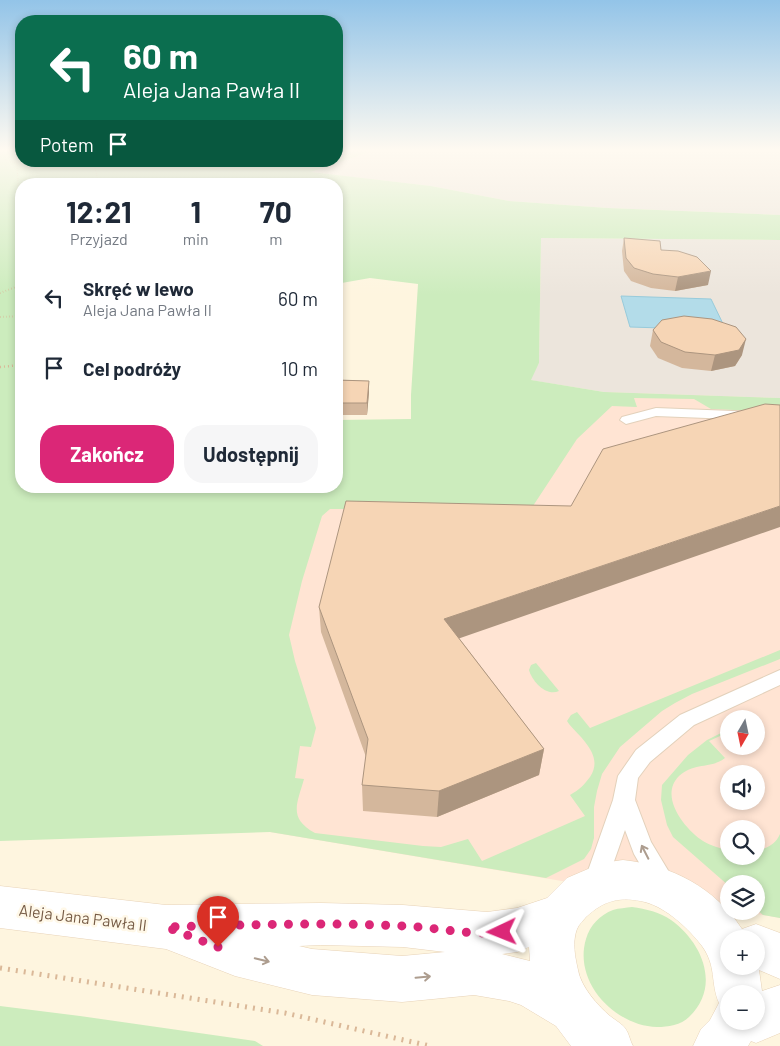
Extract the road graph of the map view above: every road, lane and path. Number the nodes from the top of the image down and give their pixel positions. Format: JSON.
{"nodes":[{"id":1,"x":15,"y":287,"type":"edge"},
{"id":2,"x":0,"y":293,"type":"edge"},
{"id":3,"x":15,"y":316,"type":"edge"},
{"id":4,"x":0,"y":317,"type":"edge"},
{"id":5,"x":15,"y":366,"type":"edge"},
{"id":6,"x":0,"y":367,"type":"edge"},
{"id":7,"x":780,"y":417,"type":"edge"},
{"id":8,"x":626,"y":420,"type":"dead end"},
{"id":9,"x":780,"y":677,"type":"edge"},
{"id":10,"x":624,"y":800,"type":"junction"},
{"id":11,"x":672,"y":892,"type":"junction"},
{"id":12,"x":578,"y":899,"type":"junction"},
{"id":13,"x":0,"y":906,"type":"edge"},
{"id":14,"x":166,"y":927,"type":"junction"},
{"id":15,"x":720,"y":931,"type":"edge"},
{"id":16,"x":765,"y":950,"type":"edge"},
{"id":17,"x":780,"y":956,"type":"edge"},
{"id":18,"x":0,"y":968,"type":"edge"},
{"id":19,"x":780,"y":1010,"type":"edge"},
{"id":20,"x":765,"y":1014,"type":"edge"},
{"id":21,"x":592,"y":1034,"type":"edge"},
{"id":22,"x":430,"y":1046,"type":"edge"}],
"edges":[{"from":1,"to":2,"type":"path"},
{"from":3,"to":4,"type":"path"},
{"from":5,"to":6,"type":"path"},
{"from":7,"to":8,"type":"lane"},
{"from":9,"to":10,"type":"lane"},
{"from":11,"to":10,"type":"lane","one_way":true},
{"from":10,"to":12,"type":"lane"},
{"from":11,"to":12,"type":"street","name":"Aleja Jana Pawła II"},
{"from":11,"to":15,"type":"street","name":"Aleja Jana Pawła II"},
{"from":12,"to":14,"type":"street","name":"Aleja Jana Pawła II"},
{"from":12,"to":21,"type":"street"},
{"from":13,"to":14,"type":"street","name":"Aleja Jana Pawła II"},
{"from":14,"to":21,"type":"street","name":"Aleja Jana Pawła II","one_way":true},
{"from":16,"to":17,"type":"street"},
{"from":18,"to":22,"type":"path"},
{"from":19,"to":20,"type":"street"}]}
